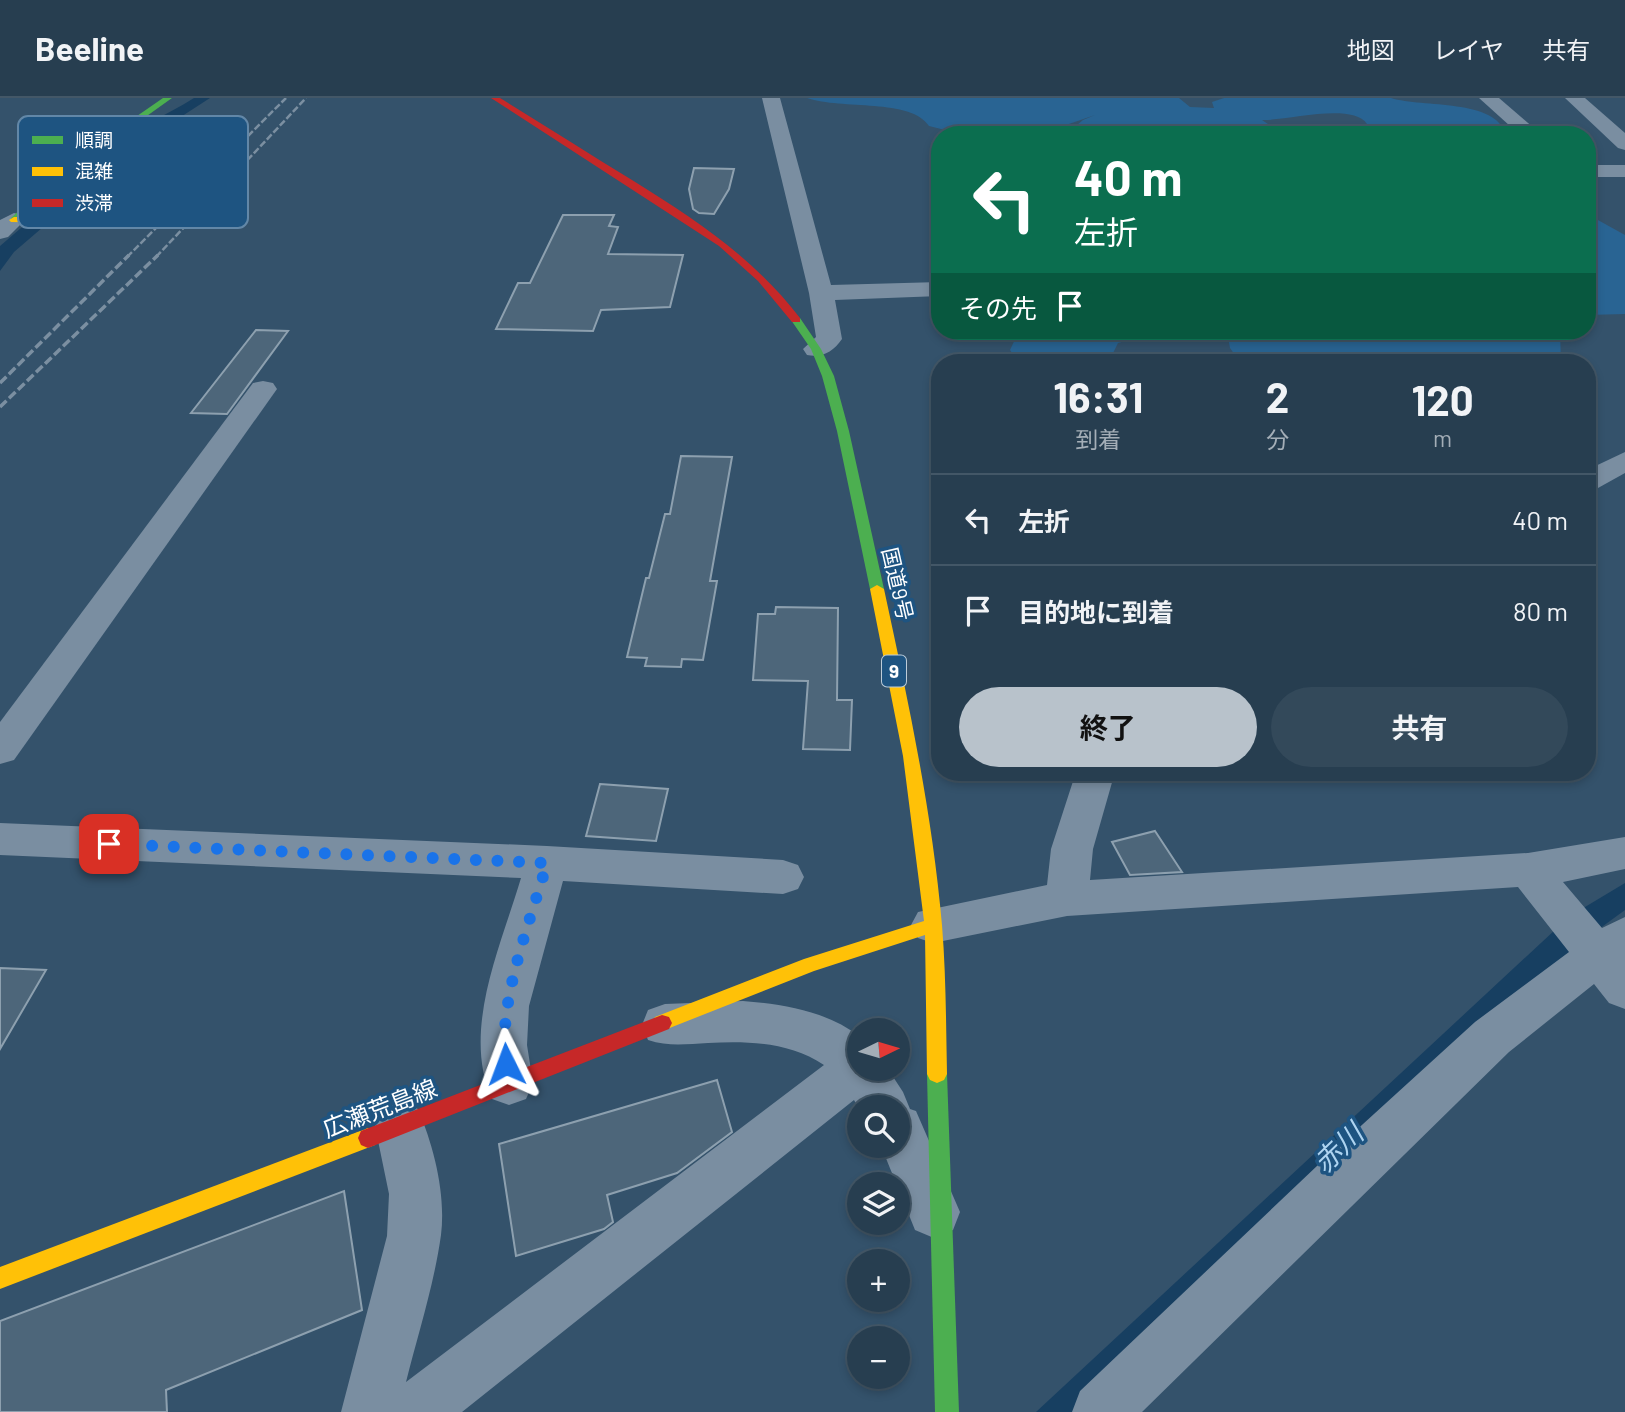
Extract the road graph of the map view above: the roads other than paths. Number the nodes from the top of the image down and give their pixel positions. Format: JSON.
{"nodes":[{"id":1,"x":168,"y":98,"type":"edge"},
{"id":2,"x":495,"y":98,"type":"edge"},
{"id":3,"x":771,"y":98,"type":"edge"},
{"id":4,"x":1488,"y":98,"type":"edge"},
{"id":5,"x":1574,"y":98,"type":"edge"},
{"id":6,"x":142,"y":116,"type":"edge"},
{"id":7,"x":1521,"y":126,"type":"edge"},
{"id":8,"x":1625,"y":144,"type":"edge"},
{"id":9,"x":1596,"y":170,"type":"edge"},
{"id":10,"x":1625,"y":171,"type":"edge"},
{"id":11,"x":931,"y":289,"type":"edge"},
{"id":12,"x":821,"y":293,"type":"junction"},
{"id":13,"x":816,"y":349,"type":"junction"},
{"id":14,"x":263,"y":389,"type":"dead end"},
{"id":15,"x":1625,"y":461,"type":"edge"},
{"id":16,"x":1596,"y":477,"type":"edge"},
{"id":17,"x":11,"y":720,"type":"edge"},
{"id":18,"x":0,"y":750,"type":"edge"},
{"id":19,"x":1092,"y":781,"type":"edge"},
{"id":20,"x":0,"y":839,"type":"edge"},
{"id":21,"x":1625,"y":853,"type":"edge"},
{"id":22,"x":547,"y":863,"type":"junction"},
{"id":23,"x":1528,"y":870,"type":"junction"},
{"id":24,"x":783,"y":877,"type":"dead end"},
{"id":25,"x":1067,"y":899,"type":"junction"},
{"id":26,"x":933,"y":925,"type":"junction"},
{"id":27,"x":1616,"y":960,"type":"edge"},
{"id":28,"x":656,"y":1025,"type":"junction"},
{"id":29,"x":847,"y":1054,"type":"edge"},
{"id":30,"x":847,"y":1078,"type":"edge"},
{"id":31,"x":509,"y":1083,"type":"junction"},
{"id":32,"x":400,"y":1126,"type":"junction"},
{"id":33,"x":910,"y":1156,"type":"edge"},
{"id":34,"x":941,"y":1230,"type":"junction"},
{"id":35,"x":0,"y":1278,"type":"edge"},
{"id":36,"x":370,"y":1412,"type":"edge"},
{"id":37,"x":415,"y":1412,"type":"edge"},
{"id":38,"x":947,"y":1412,"type":"edge"},
{"id":39,"x":1101,"y":1412,"type":"edge"}],
"edges":[{"from":1,"to":6,"type":"main road"},
{"from":2,"to":13,"type":"main road","name":"国道9号","number":"9"},
{"from":3,"to":12,"type":"street"},
{"from":4,"to":7,"type":"street"},
{"from":5,"to":8,"type":"street"},
{"from":9,"to":10,"type":"street"},
{"from":11,"to":12,"type":"street"},
{"from":12,"to":13,"type":"street"},
{"from":13,"to":26,"type":"main road","name":"国道9号","number":"9"},
{"from":14,"to":17,"type":"street"},
{"from":15,"to":16,"type":"street"},
{"from":17,"to":18,"type":"street"},
{"from":19,"to":25,"type":"street"},
{"from":20,"to":22,"type":"street"},
{"from":21,"to":23,"type":"street"},
{"from":22,"to":24,"type":"street"},
{"from":22,"to":31,"type":"street"},
{"from":23,"to":25,"type":"street"},
{"from":23,"to":27,"type":"street"},
{"from":25,"to":26,"type":"street"},
{"from":26,"to":28,"type":"main road","name":"広瀬荒島線"},
{"from":26,"to":34,"type":"main road","name":"国道9号","number":"9"},
{"from":27,"to":39,"type":"street"},
{"from":28,"to":29,"type":"street"},
{"from":28,"to":31,"type":"main road","name":"広瀬荒島線"},
{"from":30,"to":37,"type":"street"},
{"from":31,"to":32,"type":"main road","name":"広瀬荒島線"},
{"from":32,"to":35,"type":"main road","name":"広瀬荒島線"},
{"from":32,"to":36,"type":"street"},
{"from":33,"to":34,"type":"street"},
{"from":34,"to":38,"type":"main road","name":"国道9号","number":"9"}]}
